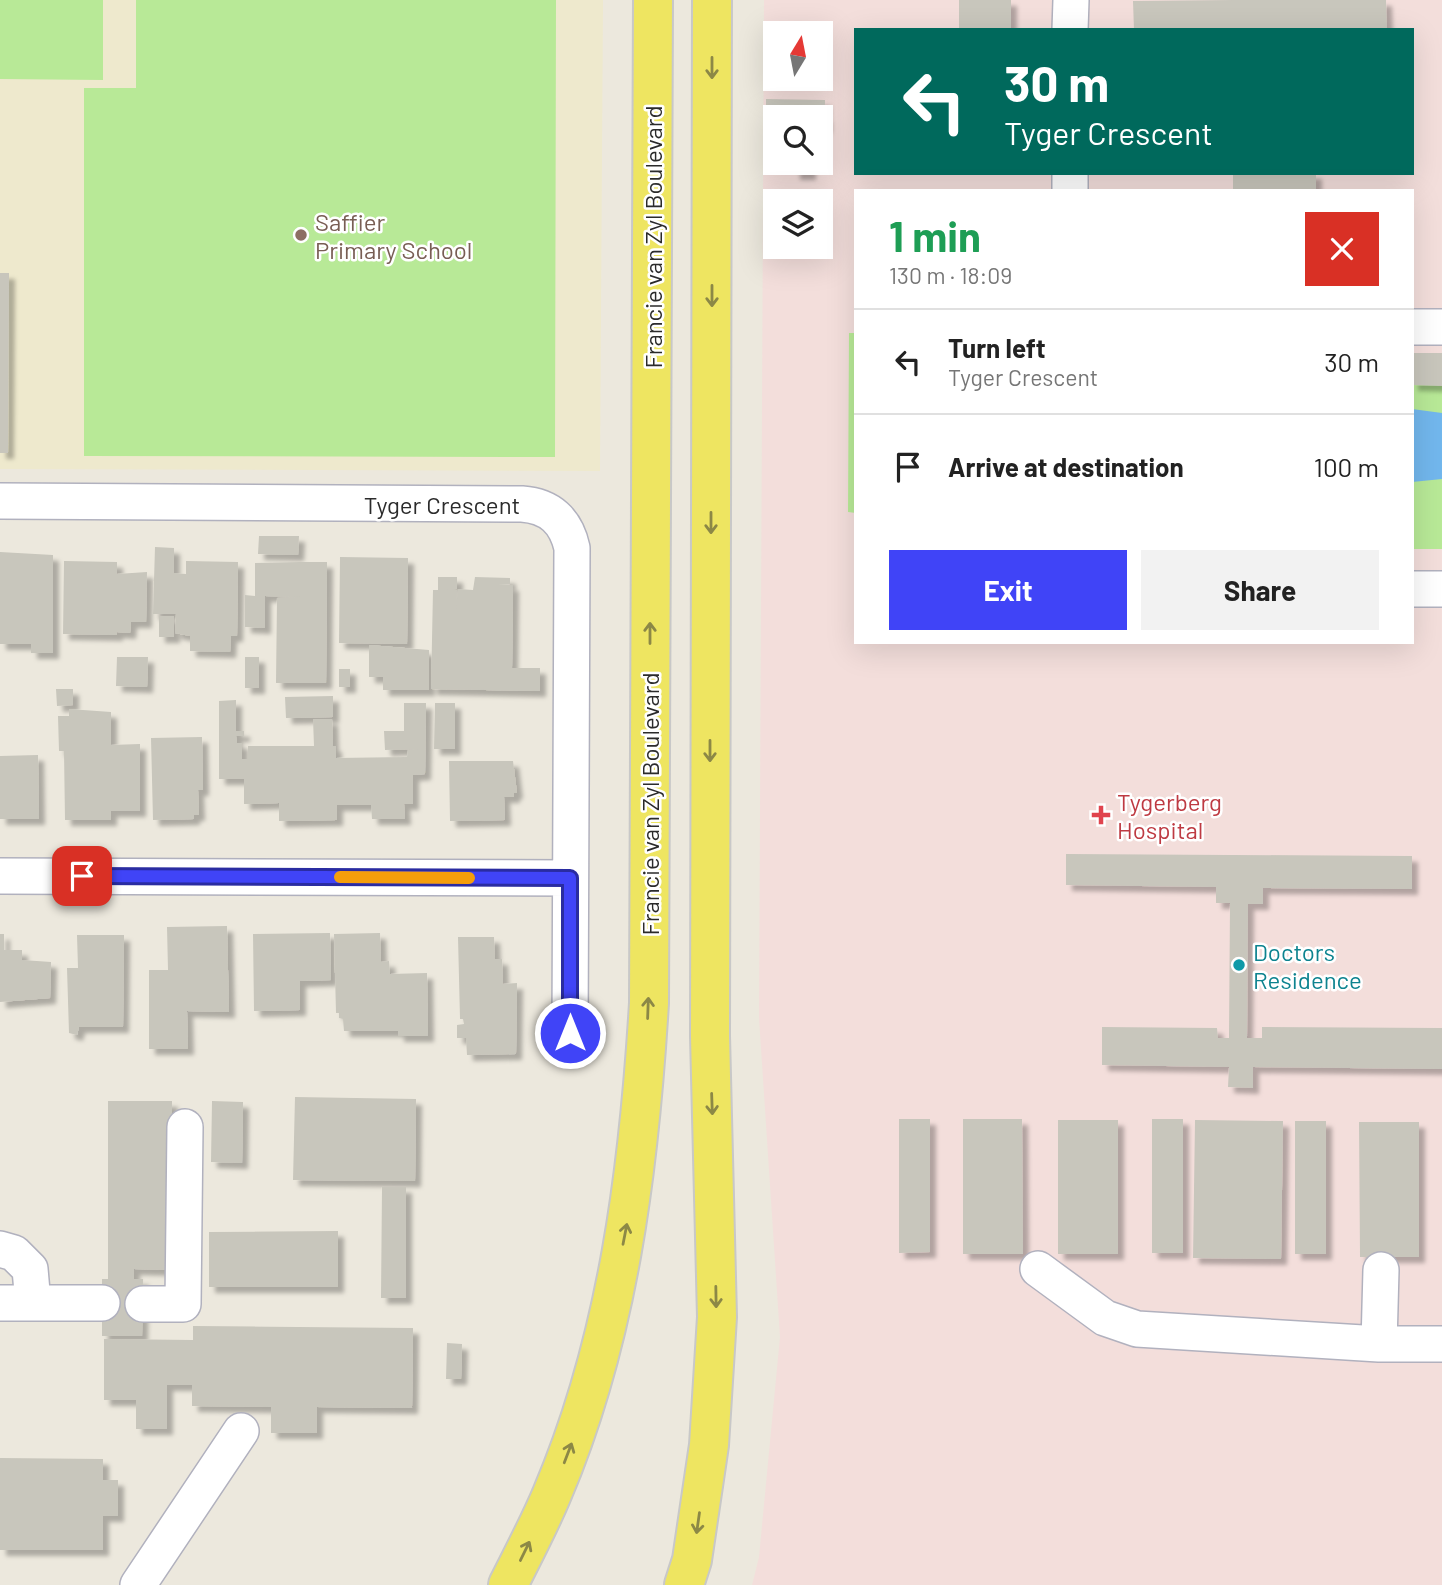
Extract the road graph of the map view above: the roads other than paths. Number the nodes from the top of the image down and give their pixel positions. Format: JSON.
{"nodes":[{"id":1,"x":653,"y":0,"type":"edge"},
{"id":2,"x":712,"y":0,"type":"edge"},
{"id":3,"x":1070,"y":0,"type":"edge"},
{"id":4,"x":1070,"y":28,"type":"edge"},
{"id":5,"x":1414,"y":327,"type":"edge"},
{"id":6,"x":1442,"y":327,"type":"edge"},
{"id":7,"x":0,"y":501,"type":"edge"},
{"id":8,"x":1414,"y":589,"type":"edge"},
{"id":9,"x":1442,"y":589,"type":"edge"},
{"id":10,"x":0,"y":876,"type":"edge"},
{"id":11,"x":570,"y":878,"type":"junction"},
{"id":12,"x":570,"y":1033,"type":"dead end"},
{"id":13,"x":184,"y":1127,"type":"dead end"},
{"id":14,"x":0,"y":1248,"type":"edge"},
{"id":15,"x":1038,"y":1269,"type":"dead end"},
{"id":16,"x":1381,"y":1270,"type":"dead end"},
{"id":17,"x":17,"y":1303,"type":"edge"},
{"id":18,"x":102,"y":1303,"type":"dead end"},
{"id":19,"x":143,"y":1304,"type":"dead end"},
{"id":20,"x":1379,"y":1344,"type":"junction"},
{"id":21,"x":1442,"y":1345,"type":"edge"},
{"id":22,"x":240,"y":1431,"type":"dead end"},
{"id":23,"x":688,"y":1577,"type":"edge"},
{"id":24,"x":138,"y":1585,"type":"edge"},
{"id":25,"x":508,"y":1585,"type":"edge"}],
"edges":[{"from":25,"to":1,"type":"main road","name":"Francie van Zyl Boulevard","one_way":true},
{"from":2,"to":23,"type":"main road","one_way":true},
{"from":3,"to":4,"type":"street"},
{"from":5,"to":6,"type":"street"},
{"from":7,"to":11,"type":"street","name":"Tyger Crescent"},
{"from":8,"to":9,"type":"street"},
{"from":10,"to":11,"type":"street"},
{"from":11,"to":12,"type":"street","name":"Tyger Crescent"},
{"from":13,"to":19,"type":"street"},
{"from":14,"to":17,"type":"street"},
{"from":15,"to":20,"type":"street"},
{"from":16,"to":20,"type":"street"},
{"from":17,"to":18,"type":"street"},
{"from":20,"to":21,"type":"street"},
{"from":22,"to":24,"type":"street"}]}
